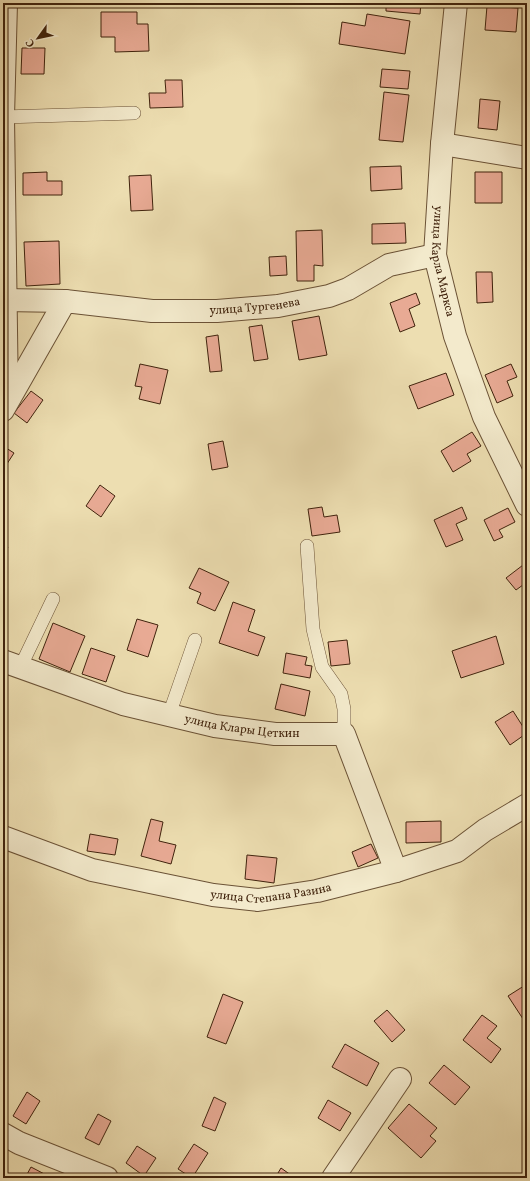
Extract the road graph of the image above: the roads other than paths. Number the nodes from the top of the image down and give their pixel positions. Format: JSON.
{"nodes":[{"id":1,"x":6,"y":3,"type":"edge"},
{"id":2,"x":456,"y":3,"type":"edge"},
{"id":3,"x":134,"y":114,"type":"dead end"},
{"id":4,"x":3,"y":117,"type":"edge"},
{"id":5,"x":442,"y":144,"type":"junction"},
{"id":6,"x":527,"y":158,"type":"edge"},
{"id":7,"x":435,"y":256,"type":"junction"},
{"id":8,"x":4,"y":300,"type":"edge"},
{"id":9,"x":65,"y":301,"type":"junction"},
{"id":10,"x":4,"y":403,"type":"edge"},
{"id":11,"x":527,"y":505,"type":"edge"},
{"id":12,"x":307,"y":546,"type":"dead end"},
{"id":13,"x":53,"y":599,"type":"dead end"},
{"id":14,"x":195,"y":640,"type":"dead end"},
{"id":15,"x":12,"y":665,"type":"edge"},
{"id":16,"x":169,"y":715,"type":"junction"},
{"id":17,"x":344,"y":734,"type":"junction"},
{"id":18,"x":527,"y":805,"type":"edge"},
{"id":19,"x":3,"y":837,"type":"edge"},
{"id":20,"x":396,"y":871,"type":"junction"},
{"id":21,"x":400,"y":1079,"type":"dead end"},
{"id":22,"x":3,"y":1134,"type":"edge"},
{"id":23,"x":107,"y":1178,"type":"edge"},
{"id":24,"x":333,"y":1178,"type":"edge"}],
"edges":[{"from":1,"to":4,"type":"street"},
{"from":2,"to":5,"type":"street","name":"улица Карла Маркса"},
{"from":3,"to":4,"type":"lane"},
{"from":4,"to":8,"type":"street"},
{"from":5,"to":6,"type":"street"},
{"from":5,"to":7,"type":"street","name":"улица Карла Маркса"},
{"from":7,"to":9,"type":"street","name":"улица Тургенева"},
{"from":7,"to":11,"type":"street","name":"улица Карла Маркса"},
{"from":8,"to":9,"type":"street","name":"улица Тургенева"},
{"from":8,"to":10,"type":"street"},
{"from":9,"to":10,"type":"street"},
{"from":12,"to":17,"type":"lane"},
{"from":13,"to":15,"type":"lane"},
{"from":14,"to":16,"type":"lane"},
{"from":15,"to":16,"type":"street","name":"улица Клары Цеткин"},
{"from":16,"to":17,"type":"street","name":"улица Клары Цеткин"},
{"from":17,"to":20,"type":"street"},
{"from":18,"to":20,"type":"street","name":"улица Степана Разина"},
{"from":19,"to":20,"type":"street","name":"улица Степана Разина"},
{"from":21,"to":24,"type":"street"},
{"from":22,"to":23,"type":"street"}]}
